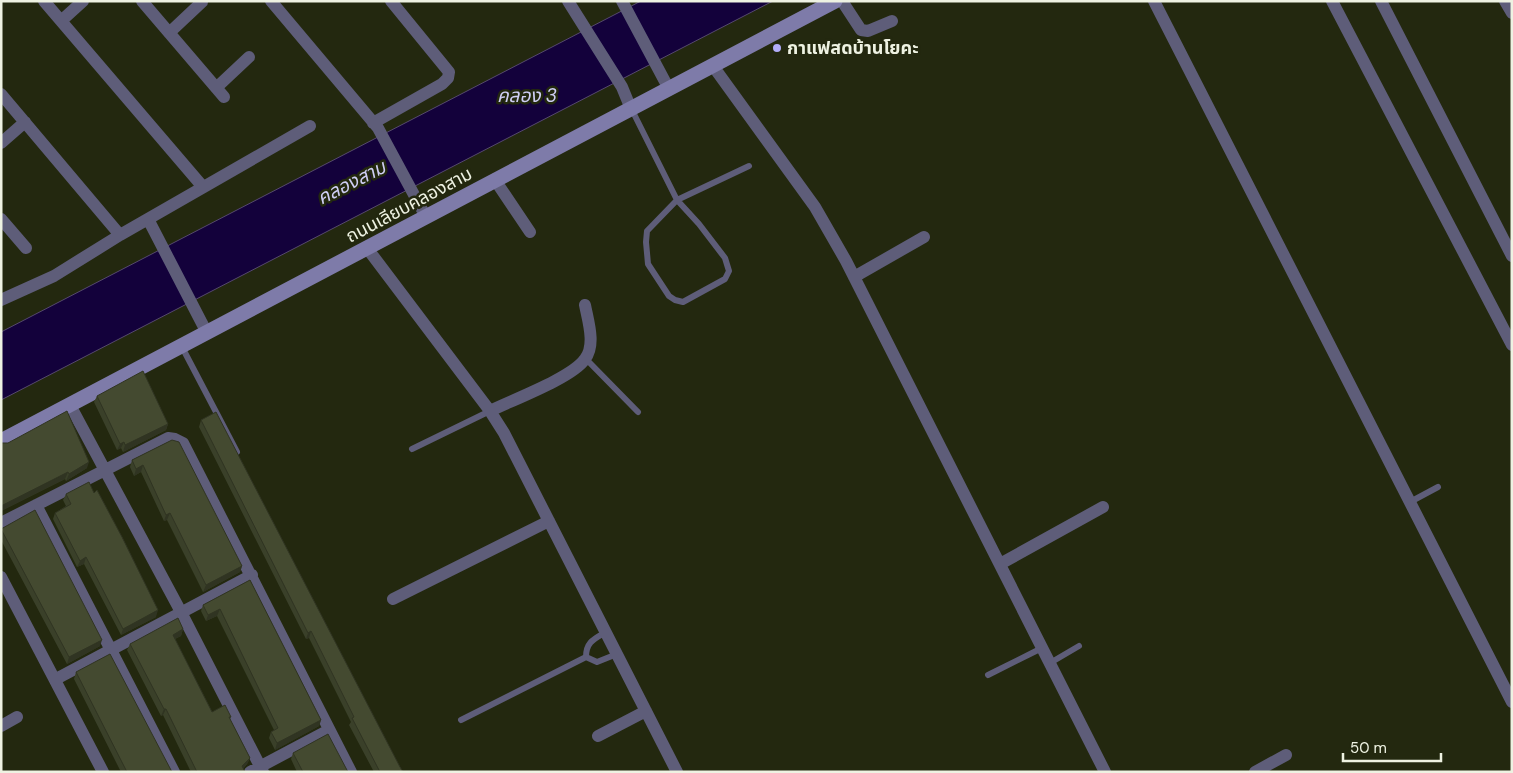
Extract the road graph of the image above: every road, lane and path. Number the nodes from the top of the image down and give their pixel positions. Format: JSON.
{"nodes":[{"id":1,"x":44,"y":1,"type":"edge"},
{"id":2,"x":83,"y":1,"type":"edge"},
{"id":3,"x":142,"y":1,"type":"edge"},
{"id":4,"x":271,"y":1,"type":"edge"},
{"id":5,"x":391,"y":1,"type":"edge"},
{"id":6,"x":568,"y":1,"type":"edge"},
{"id":7,"x":622,"y":1,"type":"edge"},
{"id":8,"x":835,"y":1,"type":"edge"},
{"id":9,"x":842,"y":1,"type":"edge"},
{"id":10,"x":1154,"y":1,"type":"edge"},
{"id":11,"x":1332,"y":1,"type":"edge"},
{"id":12,"x":1381,"y":1,"type":"edge"},
{"id":13,"x":1505,"y":1,"type":"edge"},
{"id":14,"x":202,"y":2,"type":"edge"},
{"id":15,"x":1512,"y":13,"type":"edge"},
{"id":16,"x":61,"y":21,"type":"junction"},
{"id":17,"x":892,"y":21,"type":"dead end"},
{"id":18,"x":168,"y":32,"type":"junction"},
{"id":19,"x":249,"y":57,"type":"dead end"},
{"id":20,"x":712,"y":66,"type":"junction"},
{"id":21,"x":669,"y":88,"type":"junction"},
{"id":22,"x":1,"y":94,"type":"edge"},
{"id":23,"x":631,"y":108,"type":"junction"},
{"id":24,"x":25,"y":122,"type":"junction"},
{"id":25,"x":375,"y":125,"type":"junction"},
{"id":26,"x":310,"y":126,"type":"dead end"},
{"id":27,"x":1,"y":143,"type":"edge"},
{"id":28,"x":749,"y":166,"type":"dead end"},
{"id":29,"x":495,"y":180,"type":"junction"},
{"id":30,"x":204,"y":187,"type":"junction"},
{"id":31,"x":676,"y":200,"type":"junction"},
{"id":32,"x":426,"y":217,"type":"junction"},
{"id":33,"x":1,"y":219,"type":"edge"},
{"id":34,"x":148,"y":219,"type":"junction"},
{"id":35,"x":530,"y":232,"type":"dead end"},
{"id":36,"x":120,"y":235,"type":"junction"},
{"id":37,"x":924,"y":237,"type":"dead end"},
{"id":38,"x":26,"y":248,"type":"dead end"},
{"id":39,"x":367,"y":248,"type":"junction"},
{"id":40,"x":1512,"y":256,"type":"edge"},
{"id":41,"x":854,"y":277,"type":"junction"},
{"id":42,"x":1,"y":300,"type":"edge"},
{"id":43,"x":585,"y":306,"type":"dead end"},
{"id":44,"x":207,"y":333,"type":"junction"},
{"id":45,"x":1512,"y":345,"type":"edge"},
{"id":46,"x":182,"y":346,"type":"junction"},
{"id":47,"x":586,"y":359,"type":"junction"},
{"id":48,"x":70,"y":405,"type":"junction"},
{"id":49,"x":490,"y":411,"type":"junction"},
{"id":50,"x":638,"y":412,"type":"dead end"},
{"id":51,"x":1,"y":441,"type":"edge"},
{"id":52,"x":412,"y":449,"type":"dead end"},
{"id":53,"x":242,"y":462,"type":"edge"},
{"id":54,"x":106,"y":469,"type":"junction"},
{"id":55,"x":1438,"y":487,"type":"dead end"},
{"id":56,"x":1410,"y":502,"type":"junction"},
{"id":57,"x":36,"y":505,"type":"junction"},
{"id":58,"x":1103,"y":507,"type":"dead end"},
{"id":59,"x":549,"y":521,"type":"junction"},
{"id":60,"x":1,"y":523,"type":"edge"},
{"id":61,"x":1000,"y":564,"type":"junction"},
{"id":62,"x":252,"y":575,"type":"junction"},
{"id":63,"x":1,"y":578,"type":"edge"},
{"id":64,"x":394,"y":599,"type":"dead end"},
{"id":65,"x":181,"y":612,"type":"junction"},
{"id":66,"x":606,"y":632,"type":"junction"},
{"id":67,"x":1080,"y":646,"type":"dead end"},
{"id":68,"x":1042,"y":648,"type":"junction"},
{"id":69,"x":111,"y":649,"type":"junction"},
{"id":70,"x":616,"y":654,"type":"junction"},
{"id":71,"x":586,"y":657,"type":"junction"},
{"id":72,"x":1050,"y":663,"type":"junction"},
{"id":73,"x":988,"y":675,"type":"dead end"},
{"id":74,"x":56,"y":679,"type":"junction"},
{"id":75,"x":1512,"y":702,"type":"edge"},
{"id":76,"x":646,"y":710,"type":"junction"},
{"id":77,"x":17,"y":717,"type":"dead end"},
{"id":78,"x":461,"y":720,"type":"dead end"},
{"id":79,"x":1,"y":726,"type":"edge"},
{"id":80,"x":329,"y":730,"type":"junction"},
{"id":81,"x":598,"y":736,"type":"dead end"},
{"id":82,"x":1286,"y":755,"type":"dead end"},
{"id":83,"x":257,"y":770,"type":"edge"},
{"id":84,"x":103,"y":772,"type":"edge"},
{"id":85,"x":174,"y":772,"type":"edge"},
{"id":86,"x":351,"y":772,"type":"edge"},
{"id":87,"x":677,"y":772,"type":"edge"},
{"id":88,"x":1105,"y":772,"type":"edge"},
{"id":89,"x":1255,"y":772,"type":"edge"}],
"edges":[{"from":1,"to":16,"type":"street"},
{"from":2,"to":16,"type":"street"},
{"from":3,"to":18,"type":"street"},
{"from":4,"to":25,"type":"street"},
{"from":5,"to":25,"type":"street"},
{"from":6,"to":23,"type":"street"},
{"from":7,"to":21,"type":"street"},
{"from":8,"to":20,"type":"main road","name":"ถนนเลียบคลองสาม"},
{"from":9,"to":17,"type":"street"},
{"from":10,"to":56,"type":"street"},
{"from":11,"to":45,"type":"street"},
{"from":12,"to":40,"type":"street"},
{"from":13,"to":15,"type":"street"},
{"from":14,"to":18,"type":"street"},
{"from":16,"to":30,"type":"street"},
{"from":18,"to":19,"type":"street"},
{"from":20,"to":21,"type":"main road","name":"ถนนเลียบคลองสาม"},
{"from":20,"to":41,"type":"street"},
{"from":21,"to":23,"type":"main road","name":"ถนนเลียบคลองสาม"},
{"from":22,"to":24,"type":"street"},
{"from":23,"to":29,"type":"main road","name":"ถนนเลียบคลองสาม"},
{"from":23,"to":31,"type":"lane"},
{"from":24,"to":27,"type":"street"},
{"from":24,"to":36,"type":"street"},
{"from":25,"to":32,"type":"street"},
{"from":26,"to":30,"type":"street"},
{"from":28,"to":31,"type":"lane"},
{"from":29,"to":32,"type":"main road","name":"ถนนเลียบคลองสาม"},
{"from":29,"to":35,"type":"street"},
{"from":30,"to":34,"type":"street"},
{"from":31,"to":31,"type":"lane"},
{"from":32,"to":39,"type":"main road","name":"ถนนเลียบคลองสาม"},
{"from":33,"to":38,"type":"street"},
{"from":34,"to":36,"type":"street"},
{"from":34,"to":44,"type":"street"},
{"from":36,"to":42,"type":"street"},
{"from":37,"to":41,"type":"street"},
{"from":39,"to":44,"type":"main road","name":"ถนนเลียบคลองสาม"},
{"from":39,"to":49,"type":"street"},
{"from":41,"to":61,"type":"street"},
{"from":43,"to":47,"type":"street"},
{"from":44,"to":46,"type":"main road","name":"ถนนเลียบคลองสาม"},
{"from":46,"to":48,"type":"main road","name":"ถนนเลียบคลองสาม"},
{"from":46,"to":53,"type":"lane"},
{"from":47,"to":49,"type":"street"},
{"from":47,"to":50,"type":"lane"},
{"from":48,"to":51,"type":"main road","name":"ถนนเลียบคลองสาม"},
{"from":48,"to":54,"type":"street"},
{"from":49,"to":52,"type":"lane"},
{"from":49,"to":59,"type":"street"},
{"from":54,"to":57,"type":"street"},
{"from":54,"to":62,"type":"street"},
{"from":54,"to":65,"type":"street"},
{"from":55,"to":56,"type":"lane"},
{"from":56,"to":75,"type":"street"},
{"from":57,"to":60,"type":"street"},
{"from":57,"to":69,"type":"street"},
{"from":58,"to":61,"type":"street"},
{"from":59,"to":64,"type":"street"},
{"from":59,"to":66,"type":"street"},
{"from":61,"to":68,"type":"street"},
{"from":62,"to":65,"type":"street"},
{"from":62,"to":80,"type":"street"},
{"from":63,"to":74,"type":"street"},
{"from":65,"to":69,"type":"street"},
{"from":65,"to":83,"type":"street"},
{"from":66,"to":70,"type":"street"},
{"from":66,"to":71,"type":"lane"},
{"from":67,"to":72,"type":"lane"},
{"from":68,"to":72,"type":"street"},
{"from":68,"to":73,"type":"lane"},
{"from":69,"to":74,"type":"street"},
{"from":69,"to":85,"type":"street"},
{"from":70,"to":71,"type":"lane"},
{"from":70,"to":76,"type":"street"},
{"from":71,"to":78,"type":"lane"},
{"from":72,"to":88,"type":"street"},
{"from":74,"to":84,"type":"street"},
{"from":76,"to":81,"type":"street"},
{"from":76,"to":87,"type":"street"},
{"from":77,"to":79,"type":"street"},
{"from":80,"to":83,"type":"street"},
{"from":80,"to":86,"type":"street"},
{"from":82,"to":89,"type":"street"}]}
